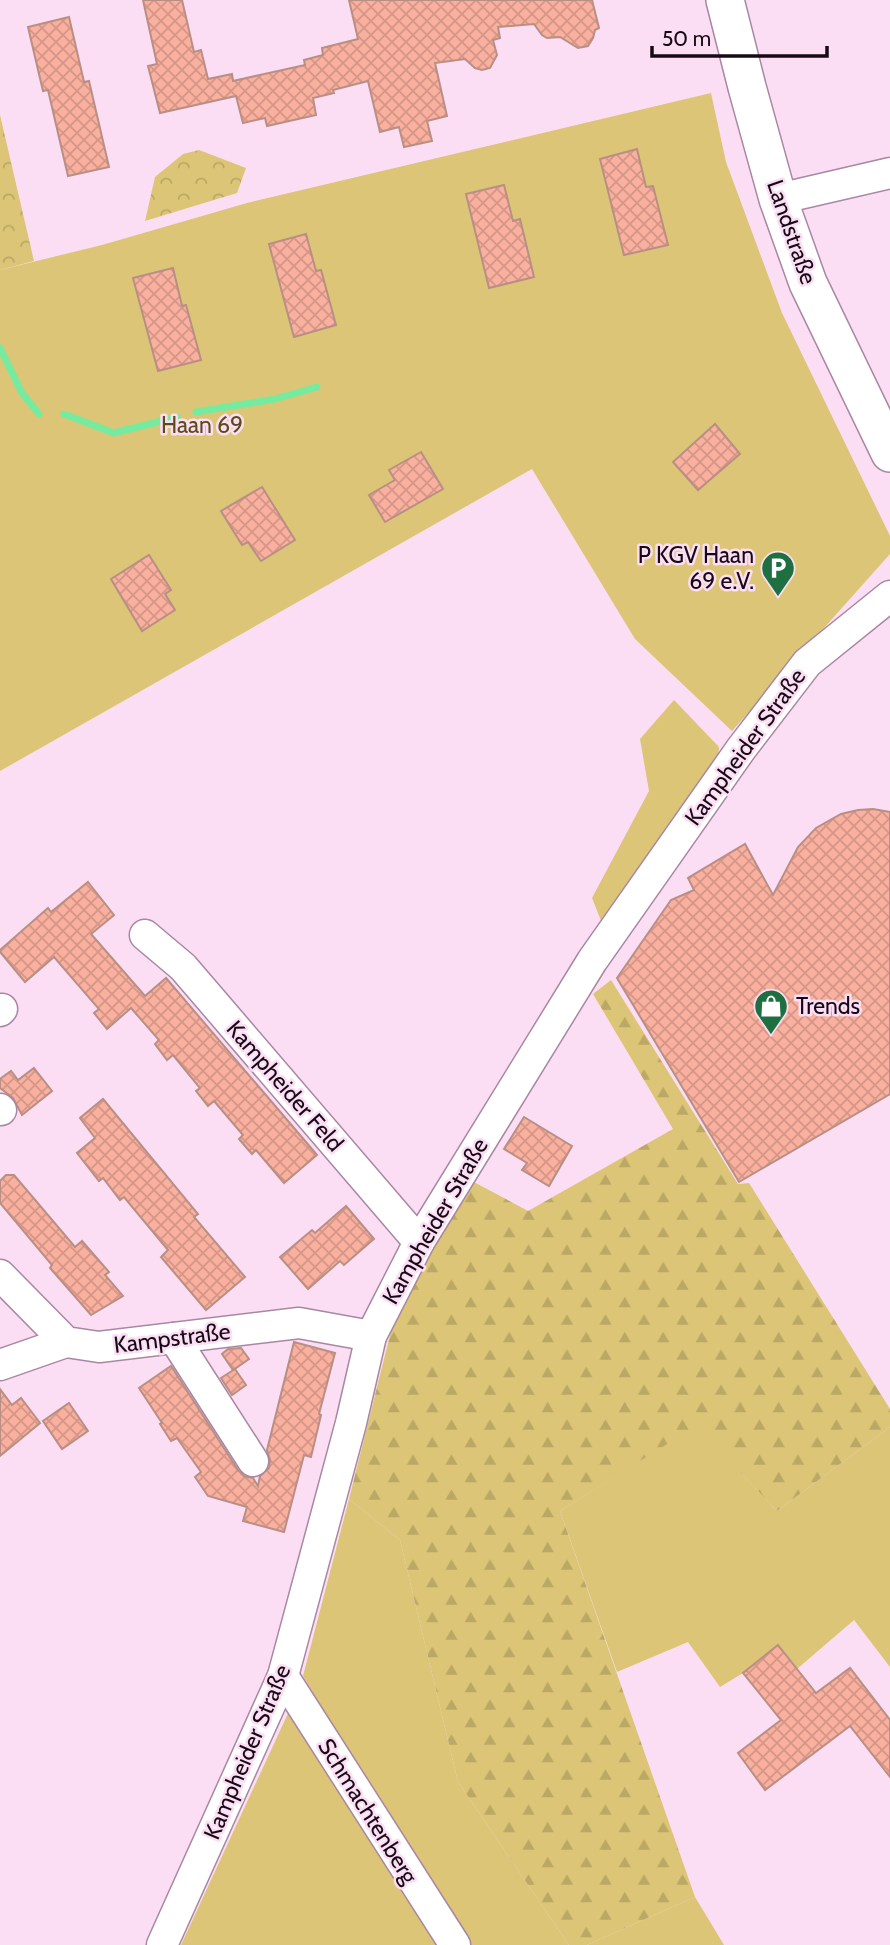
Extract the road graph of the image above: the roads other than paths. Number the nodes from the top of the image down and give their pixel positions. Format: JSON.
{"nodes":[{"id":1,"x":725,"y":0,"type":"edge"},
{"id":2,"x":890,"y":173,"type":"edge"},
{"id":3,"x":778,"y":199,"type":"junction"},
{"id":4,"x":890,"y":453,"type":"edge"},
{"id":5,"x":890,"y":596,"type":"edge"},
{"id":6,"x":877,"y":616,"type":"edge"},
{"id":7,"x":145,"y":934,"type":"dead end"},
{"id":8,"x":419,"y":1242,"type":"junction"},
{"id":9,"x":0,"y":1275,"type":"edge"},
{"id":10,"x":371,"y":1336,"type":"junction"},
{"id":11,"x":174,"y":1338,"type":"junction"},
{"id":12,"x":66,"y":1342,"type":"junction"},
{"id":13,"x":0,"y":1366,"type":"edge"},
{"id":14,"x":253,"y":1461,"type":"dead end"},
{"id":15,"x":283,"y":1676,"type":"junction"},
{"id":16,"x":162,"y":1945,"type":"edge"},
{"id":17,"x":455,"y":1945,"type":"edge"}],
"edges":[{"from":1,"to":3,"type":"main road","name":"Landstraße"},
{"from":2,"to":3,"type":"street"},
{"from":3,"to":4,"type":"main road","name":"Landstraße"},
{"from":5,"to":6,"type":"street","name":"Kampheider Straße"},
{"from":6,"to":8,"type":"street","name":"Kampheider Straße"},
{"from":7,"to":8,"type":"street","name":"Kampheider Feld"},
{"from":8,"to":10,"type":"street","name":"Kampheider Straße"},
{"from":9,"to":12,"type":"street"},
{"from":10,"to":11,"type":"street","name":"Kampstraße"},
{"from":10,"to":15,"type":"street","name":"Kampheider Straße"},
{"from":11,"to":12,"type":"street","name":"Kampstraße"},
{"from":11,"to":14,"type":"street"},
{"from":12,"to":13,"type":"street"},
{"from":15,"to":16,"type":"street","name":"Kampheider Straße"},
{"from":15,"to":17,"type":"street","name":"Schmachtenberg"}]}
